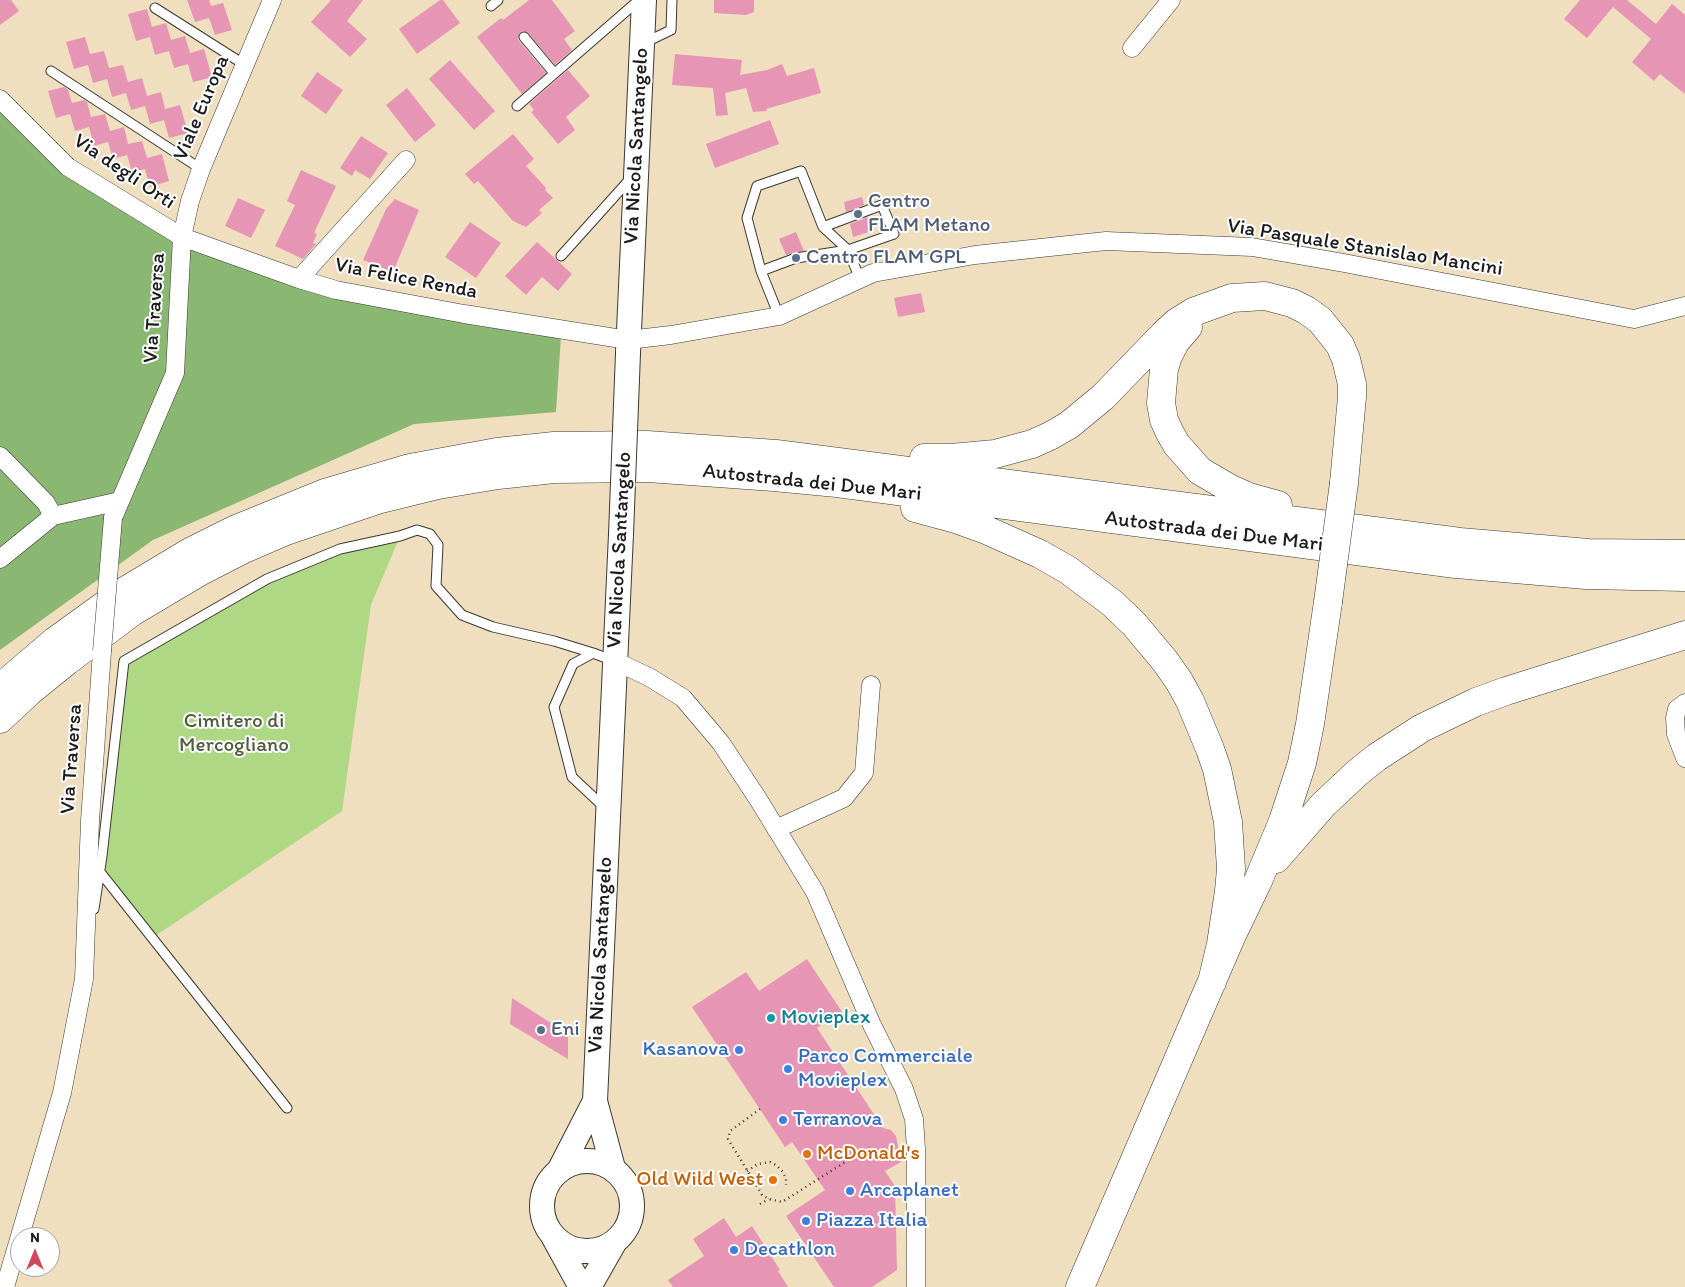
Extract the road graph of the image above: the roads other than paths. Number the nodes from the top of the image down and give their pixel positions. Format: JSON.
{"nodes":[{"id":1,"x":272,"y":0,"type":"edge"},
{"id":2,"x":639,"y":0,"type":"edge"},
{"id":3,"x":644,"y":0,"type":"edge"},
{"id":4,"x":672,"y":0,"type":"edge"},
{"id":5,"x":1171,"y":0,"type":"edge"},
{"id":6,"x":155,"y":8,"type":"dead end"},
{"id":7,"x":524,"y":38,"type":"dead end"},
{"id":8,"x":642,"y":44,"type":"junction"},
{"id":9,"x":1132,"y":48,"type":"dead end"},
{"id":10,"x":245,"y":65,"type":"junction"},
{"id":11,"x":51,"y":71,"type":"dead end"},
{"id":12,"x":554,"y":73,"type":"junction"},
{"id":13,"x":0,"y":99,"type":"edge"},
{"id":14,"x":518,"y":106,"type":"dead end"},
{"id":15,"x":406,"y":160,"type":"dead end"},
{"id":16,"x":201,"y":169,"type":"junction"},
{"id":17,"x":636,"y":172,"type":"junction"},
{"id":18,"x":823,"y":227,"type":"junction"},
{"id":19,"x":182,"y":237,"type":"junction"},
{"id":20,"x":848,"y":250,"type":"junction"},
{"id":21,"x":561,"y":256,"type":"dead end"},
{"id":22,"x":761,"y":271,"type":"junction"},
{"id":23,"x":298,"y":279,"type":"junction"},
{"id":24,"x":860,"y":279,"type":"junction"},
{"id":25,"x":1213,"y":304,"type":"junction"},
{"id":26,"x":1685,"y":306,"type":"edge"},
{"id":27,"x":779,"y":316,"type":"junction"},
{"id":28,"x":628,"y":346,"type":"junction"},
{"id":29,"x":0,"y":456,"type":"edge"},
{"id":30,"x":410,"y":468,"type":"junction"},
{"id":31,"x":554,"y":468,"type":"junction"},
{"id":32,"x":120,"y":501,"type":"junction"},
{"id":33,"x":54,"y":516,"type":"junction"},
{"id":34,"x":1685,"y":553,"type":"edge"},
{"id":35,"x":0,"y":559,"type":"edge"},
{"id":36,"x":1685,"y":577,"type":"edge"},
{"id":37,"x":1685,"y":635,"type":"edge"},
{"id":38,"x":604,"y":657,"type":"junction"},
{"id":39,"x":871,"y":684,"type":"dead end"},
{"id":40,"x":0,"y":688,"type":"edge"},
{"id":41,"x":1685,"y":704,"type":"edge"},
{"id":42,"x":0,"y":719,"type":"edge"},
{"id":43,"x":1685,"y":758,"type":"edge"},
{"id":44,"x":608,"y":811,"type":"junction"},
{"id":45,"x":776,"y":829,"type":"junction"},
{"id":46,"x":100,"y":872,"type":"junction"},
{"id":47,"x":1258,"y":881,"type":"junction"},
{"id":48,"x":84,"y":979,"type":"junction"},
{"id":49,"x":1212,"y":982,"type":"junction"},
{"id":50,"x":594,"y":1101,"type":"junction"},
{"id":51,"x":287,"y":1108,"type":"dead end"},
{"id":52,"x":613,"y":1168,"type":"junction"},
{"id":53,"x":560,"y":1169,"type":"junction"},
{"id":54,"x":552,"y":1234,"type":"junction"},
{"id":55,"x":614,"y":1243,"type":"junction"},
{"id":56,"x":5,"y":1287,"type":"edge"},
{"id":57,"x":581,"y":1287,"type":"edge"},
{"id":58,"x":590,"y":1287,"type":"edge"},
{"id":59,"x":916,"y":1287,"type":"edge"},
{"id":60,"x":1080,"y":1287,"type":"edge"}],
"edges":[{"from":1,"to":10,"type":"street","name":"Viale Europa"},
{"from":2,"to":12,"type":"lane"},
{"from":3,"to":8,"type":"main road","name":"Via Nicola Santangelo"},
{"from":4,"to":8,"type":"lane"},
{"from":5,"to":9,"type":"street"},
{"from":6,"to":10,"type":"lane"},
{"from":7,"to":12,"type":"lane"},
{"from":8,"to":17,"type":"main road","name":"Via Nicola Santangelo"},
{"from":10,"to":16,"type":"street","name":"Viale Europa"},
{"from":11,"to":16,"type":"lane"},
{"from":12,"to":14,"type":"lane"},
{"from":13,"to":19,"type":"street","name":"Via degli Orti"},
{"from":15,"to":23,"type":"street"},
{"from":16,"to":19,"type":"street","name":"Viale Europa"},
{"from":17,"to":21,"type":"lane"},
{"from":17,"to":28,"type":"main road","name":"Via Nicola Santangelo"},
{"from":18,"to":20,"type":"lane"},
{"from":18,"to":20,"type":"lane"},
{"from":18,"to":22,"type":"lane"},
{"from":19,"to":23,"type":"street","name":"Via Felice Renda"},
{"from":19,"to":32,"type":"street","name":"Via Traversa"},
{"from":20,"to":22,"type":"lane"},
{"from":20,"to":24,"type":"lane"},
{"from":22,"to":27,"type":"lane"},
{"from":23,"to":28,"type":"street","name":"Via Felice Renda"},
{"from":24,"to":26,"type":"street","name":"Via Pasquale Stanislao Mancini"},
{"from":24,"to":27,"type":"street","name":"Via Pasquale Stanislao Mancini"},
{"from":25,"to":30,"type":"highway"},
{"from":25,"to":34,"type":"highway"},
{"from":25,"to":47,"type":"highway","bridge":true},
{"from":27,"to":28,"type":"street","name":"Via Pasquale Stanislao Mancini"},
{"from":28,"to":38,"type":"main road","name":"Via Nicola Santangelo","bridge":true},
{"from":29,"to":33,"type":"street"},
{"from":30,"to":34,"type":"highway","name":"Autostrada dei Due Mari"},
{"from":30,"to":40,"type":"highway","name":"Autostrada dei Due Mari"},
{"from":31,"to":36,"type":"highway","name":"Autostrada dei Due Mari"},
{"from":31,"to":42,"type":"highway","name":"Autostrada dei Due Mari"},
{"from":31,"to":49,"type":"highway"},
{"from":32,"to":33,"type":"street"},
{"from":32,"to":48,"type":"street","name":"Via Traversa","bridge":true},
{"from":33,"to":35,"type":"street"},
{"from":37,"to":47,"type":"highway"},
{"from":38,"to":44,"type":"main road","name":"Via Nicola Santangelo"},
{"from":38,"to":44,"type":"lane"},
{"from":38,"to":45,"type":"street"},
{"from":38,"to":46,"type":"lane"},
{"from":39,"to":45,"type":"street"},
{"from":41,"to":43,"type":"street"},
{"from":44,"to":50,"type":"main road","name":"Via Nicola Santangelo"},
{"from":45,"to":59,"type":"street"},
{"from":46,"to":48,"type":"lane"},
{"from":46,"to":51,"type":"lane"},
{"from":47,"to":49,"type":"highway"},
{"from":48,"to":56,"type":"street","name":"Via Traversa"},
{"from":49,"to":60,"type":"highway"},
{"from":50,"to":52,"type":"main road","name":"Via Nicola Santangelo"},
{"from":50,"to":53,"type":"main road","name":"Via Nicola Santangelo"},
{"from":52,"to":53,"type":"main road"},
{"from":52,"to":55,"type":"main road","name":"Via Nicola Santangelo"},
{"from":53,"to":54,"type":"main road","name":"Via Nicola Santangelo"},
{"from":54,"to":55,"type":"main road"},
{"from":54,"to":57,"type":"main road","name":"Via Nicola Santangelo"},
{"from":55,"to":58,"type":"main road","name":"Via Nicola Santangelo"}]}
